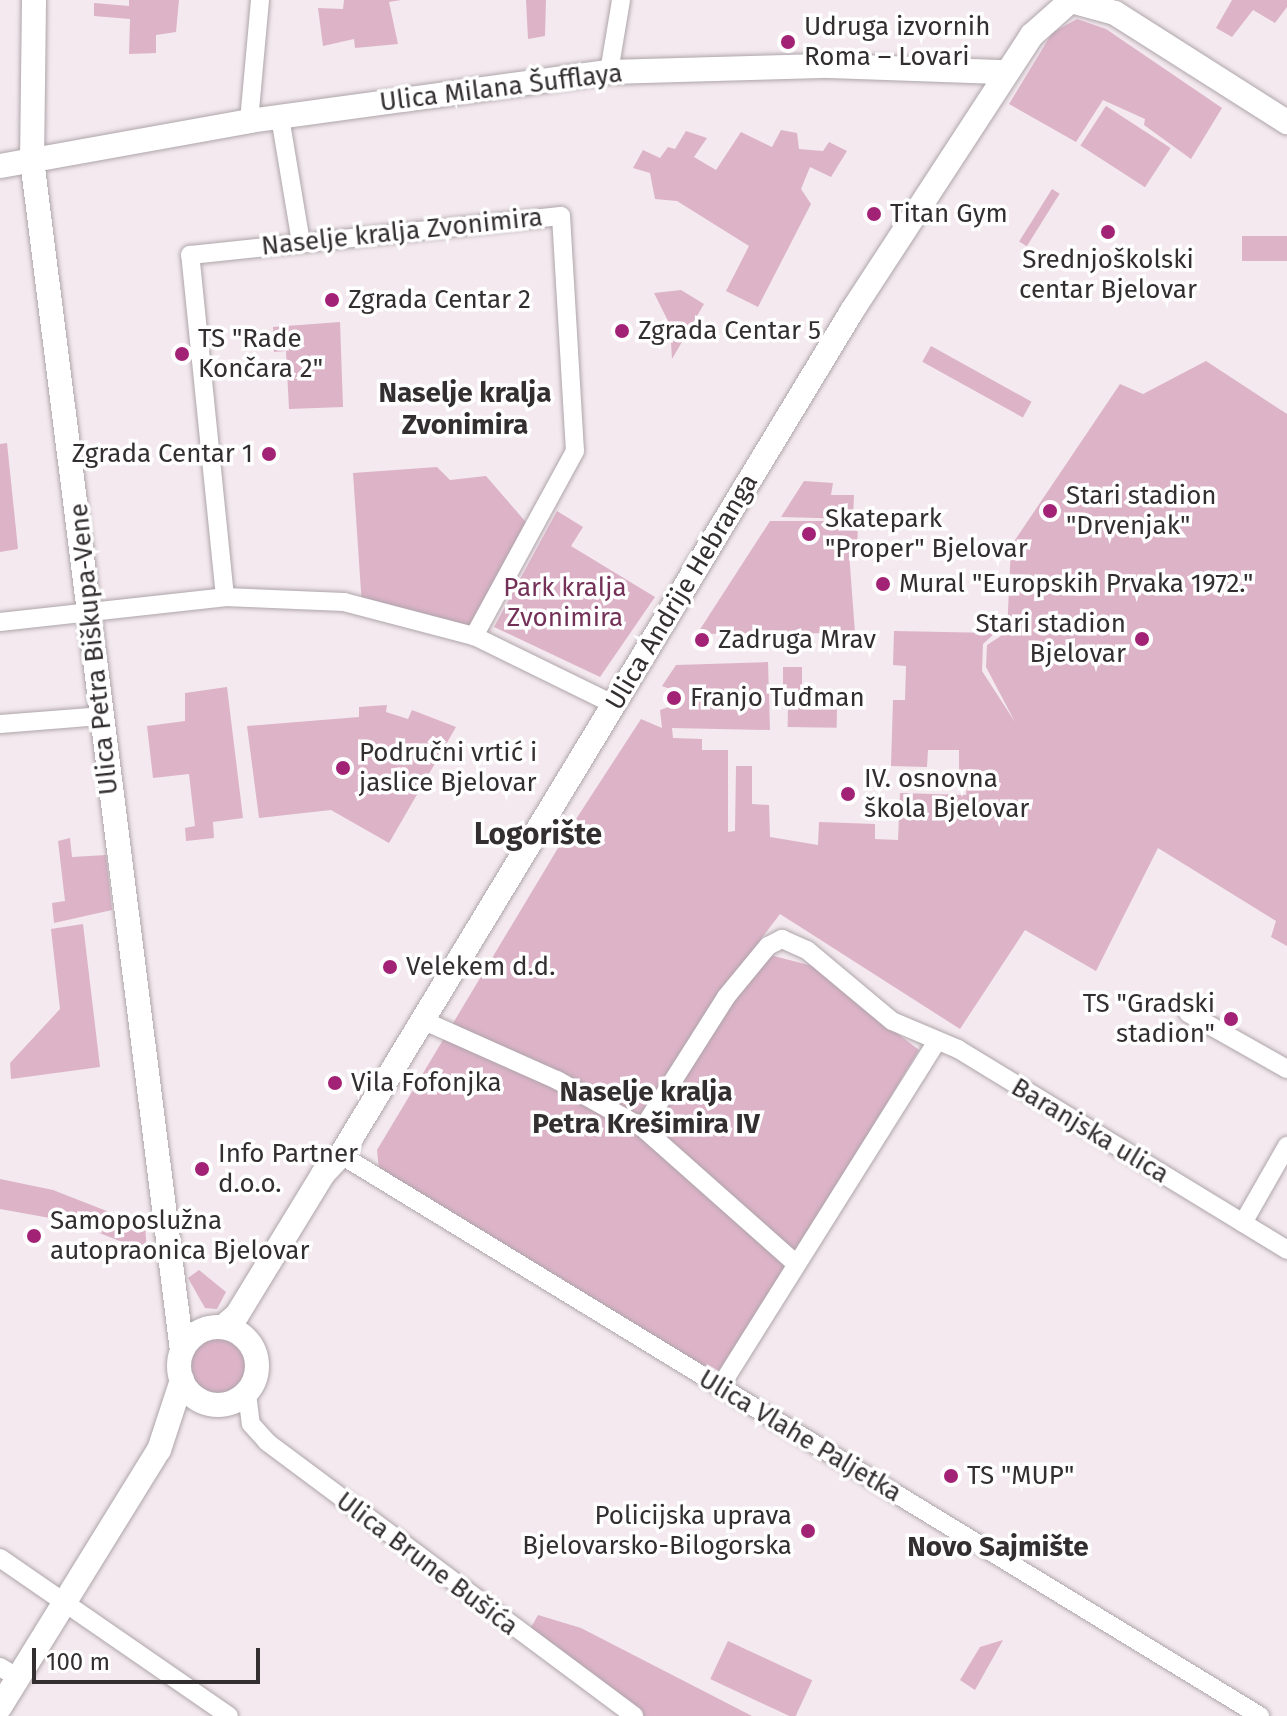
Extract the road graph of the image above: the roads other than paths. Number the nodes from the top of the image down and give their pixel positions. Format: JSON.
{"nodes":[{"id":1,"x":34,"y":0,"type":"edge"},
{"id":2,"x":260,"y":0,"type":"edge"},
{"id":3,"x":621,"y":0,"type":"edge"},
{"id":4,"x":1067,"y":1,"type":"edge"},
{"id":5,"x":1110,"y":7,"type":"edge"},
{"id":6,"x":609,"y":72,"type":"junction"},
{"id":7,"x":1006,"y":72,"type":"junction"},
{"id":8,"x":280,"y":117,"type":"junction"},
{"id":9,"x":249,"y":121,"type":"junction"},
{"id":10,"x":1287,"y":122,"type":"edge"},
{"id":11,"x":32,"y":160,"type":"junction"},
{"id":12,"x":0,"y":166,"type":"edge"},
{"id":13,"x":301,"y":242,"type":"junction"},
{"id":14,"x":225,"y":597,"type":"junction"},
{"id":15,"x":89,"y":612,"type":"junction"},
{"id":16,"x":0,"y":622,"type":"edge"},
{"id":17,"x":474,"y":636,"type":"junction"},
{"id":18,"x":613,"y":704,"type":"junction"},
{"id":19,"x":101,"y":716,"type":"junction"},
{"id":20,"x":0,"y":724,"type":"edge"},
{"id":21,"x":1188,"y":1013,"type":"dead end"},
{"id":22,"x":422,"y":1020,"type":"junction"},
{"id":23,"x":936,"y":1043,"type":"junction"},
{"id":24,"x":1287,"y":1069,"type":"edge"},
{"id":25,"x":643,"y":1128,"type":"junction"},
{"id":26,"x":1287,"y":1146,"type":"edge"},
{"id":27,"x":341,"y":1155,"type":"junction"},
{"id":28,"x":1243,"y":1223,"type":"junction"},
{"id":29,"x":1287,"y":1250,"type":"edge"},
{"id":30,"x":796,"y":1264,"type":"junction"},
{"id":31,"x":179,"y":1297,"type":"junction"},
{"id":32,"x":217,"y":1327,"type":"junction"},
{"id":33,"x":251,"y":1344,"type":"junction"},
{"id":34,"x":182,"y":1351,"type":"junction"},
{"id":35,"x":182,"y":1380,"type":"junction"},
{"id":36,"x":720,"y":1387,"type":"junction"},
{"id":37,"x":247,"y":1393,"type":"junction"},
{"id":38,"x":212,"y":1404,"type":"junction"},
{"id":39,"x":159,"y":1450,"type":"junction"},
{"id":40,"x":0,"y":1558,"type":"edge"},
{"id":41,"x":67,"y":1601,"type":"junction"},
{"id":42,"x":9,"y":1673,"type":"edge"},
{"id":43,"x":0,"y":1707,"type":"edge"},
{"id":44,"x":229,"y":1716,"type":"edge"},
{"id":45,"x":634,"y":1716,"type":"edge"},
{"id":46,"x":1260,"y":1716,"type":"edge"}],
"edges":[{"from":1,"to":11,"type":"main road","name":"Ulica Petra Biškupa-Vene"},
{"from":2,"to":9,"type":"street"},
{"from":3,"to":6,"type":"street"},
{"from":4,"to":5,"type":"main road"},
{"from":4,"to":7,"type":"main road","name":"Ulica Andrije Hebranga"},
{"from":5,"to":10,"type":"main road"},
{"from":6,"to":7,"type":"main road","name":"Ulica Milana Šufflaya"},
{"from":6,"to":8,"type":"main road","name":"Ulica Milana Šufflaya"},
{"from":7,"to":18,"type":"main road","name":"Ulica Andrije Hebranga"},
{"from":8,"to":9,"type":"main road","name":"Ulica Milana Šufflaya"},
{"from":8,"to":13,"type":"street"},
{"from":9,"to":11,"type":"main road","name":"Ulica Milana Šufflaya"},
{"from":11,"to":12,"type":"main road","name":"Ulica Milana Šufflaya"},
{"from":11,"to":15,"type":"main road","name":"Ulica Petra Biškupa-Vene"},
{"from":13,"to":14,"type":"street","name":"Naselje kralja Zvonimira"},
{"from":13,"to":17,"type":"street","name":"Naselje kralja Zvonimira"},
{"from":14,"to":15,"type":"street"},
{"from":14,"to":17,"type":"street"},
{"from":15,"to":16,"type":"street"},
{"from":15,"to":19,"type":"main road","name":"Ulica Petra Biškupa-Vene"},
{"from":17,"to":18,"type":"street"},
{"from":18,"to":22,"type":"main road","name":"Ulica Andrije Hebranga"},
{"from":19,"to":20,"type":"street"},
{"from":19,"to":31,"type":"main road","name":"Ulica Petra Biškupa-Vene"},
{"from":21,"to":24,"type":"street"},
{"from":22,"to":25,"type":"street"},
{"from":22,"to":27,"type":"main road","name":"Ulica Andrije Hebranga"},
{"from":23,"to":25,"type":"street"},
{"from":23,"to":28,"type":"street","name":"Baranjska ulica"},
{"from":23,"to":30,"type":"street"},
{"from":25,"to":30,"type":"street"},
{"from":26,"to":28,"type":"street"},
{"from":27,"to":32,"type":"main road","name":"Ulica Andrije Hebranga"},
{"from":27,"to":33,"type":"main road","name":"Ulica Andrije Hebranga"},
{"from":27,"to":36,"type":"street","name":"Ulica Vlahe Paljetka"},
{"from":28,"to":29,"type":"street","name":"Baranjska ulica"},
{"from":30,"to":36,"type":"street"},
{"from":31,"to":32,"type":"main road"},
{"from":31,"to":34,"type":"main road","name":"Ulica Petra Biškupa-Vene"},
{"from":32,"to":33,"type":"main road"},
{"from":32,"to":34,"type":"main road"},
{"from":33,"to":37,"type":"main road"},
{"from":34,"to":35,"type":"main road"},
{"from":35,"to":38,"type":"main road"},
{"from":35,"to":39,"type":"main road"},
{"from":36,"to":46,"type":"street","name":"Ulica Vlahe Paljetka"},
{"from":37,"to":38,"type":"main road"},
{"from":37,"to":45,"type":"street","name":"Ulica Brune Bušića"},
{"from":38,"to":39,"type":"main road"},
{"from":39,"to":41,"type":"main road"},
{"from":40,"to":41,"type":"street"},
{"from":41,"to":42,"type":"main road"},
{"from":41,"to":44,"type":"street"},
{"from":42,"to":43,"type":"main road"}]}
